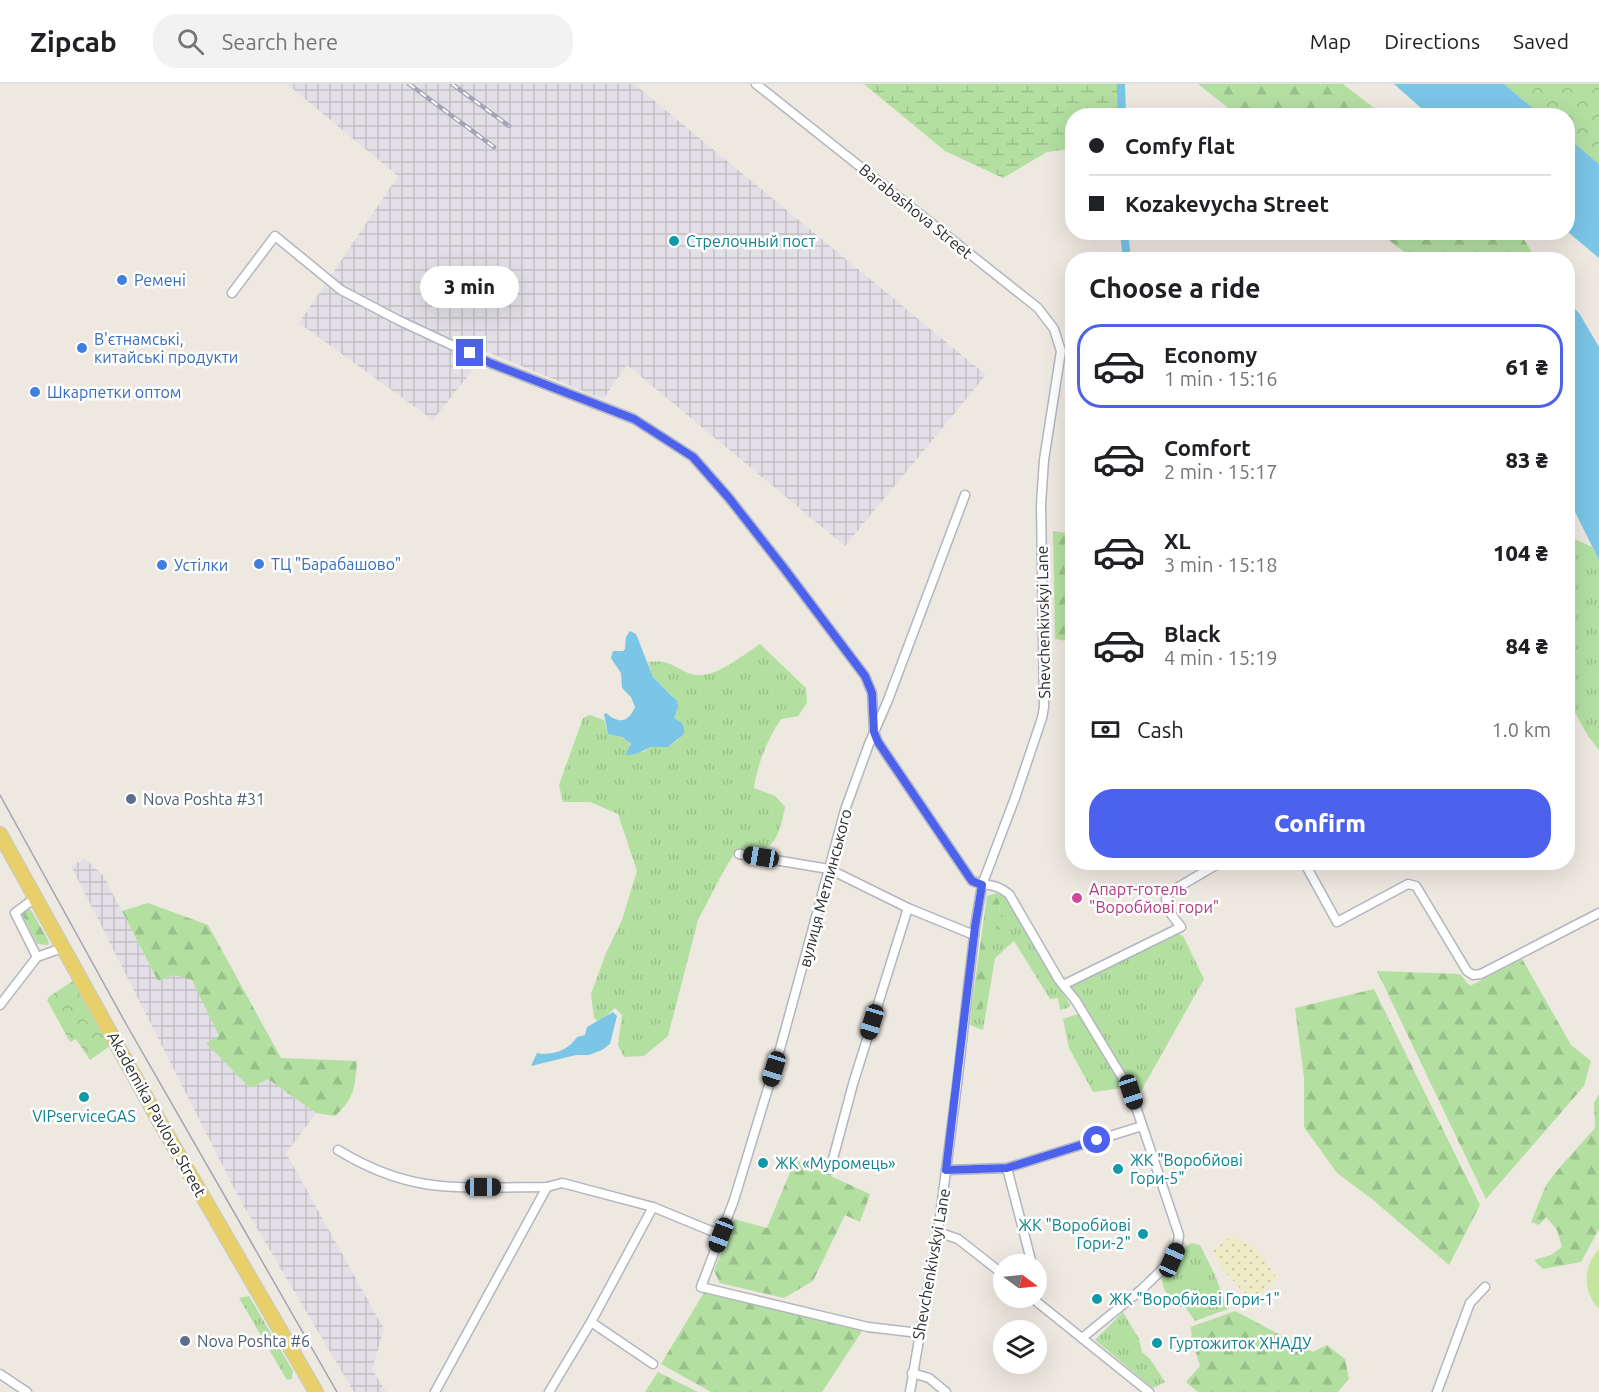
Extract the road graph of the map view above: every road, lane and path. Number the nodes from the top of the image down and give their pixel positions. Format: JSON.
{"nodes":[{"id":1,"x":756,"y":84,"type":"edge"},
{"id":2,"x":232,"y":293,"type":"dead end"},
{"id":3,"x":1061,"y":351,"type":"joint"},
{"id":4,"x":965,"y":495,"type":"dead end"},
{"id":5,"x":874,"y":732,"type":"junction"},
{"id":6,"x":2,"y":842,"type":"edge"},
{"id":7,"x":739,"y":854,"type":"dead end"},
{"id":8,"x":829,"y":869,"type":"junction"},
{"id":9,"x":1207,"y":870,"type":"edge"},
{"id":10,"x":1308,"y":870,"type":"edge"},
{"id":11,"x":982,"y":885,"type":"junction"},
{"id":12,"x":35,"y":898,"type":"junction"},
{"id":13,"x":908,"y":909,"type":"junction"},
{"id":14,"x":1599,"y":913,"type":"edge"},
{"id":15,"x":974,"y":935,"type":"junction"},
{"id":16,"x":62,"y":948,"type":"junction"},
{"id":17,"x":37,"y":957,"type":"junction"},
{"id":18,"x":1061,"y":982,"type":"junction"},
{"id":19,"x":0,"y":1005,"type":"edge"},
{"id":20,"x":1142,"y":1126,"type":"junction"},
{"id":21,"x":338,"y":1150,"type":"dead end"},
{"id":22,"x":1007,"y":1168,"type":"junction"},
{"id":23,"x":830,"y":1170,"type":"dead end"},
{"id":24,"x":946,"y":1170,"type":"junction"},
{"id":25,"x":547,"y":1187,"type":"junction"},
{"id":26,"x":653,"y":1207,"type":"junction"},
{"id":27,"x":938,"y":1232,"type":"junction"},
{"id":28,"x":721,"y":1235,"type":"junction"},
{"id":29,"x":1029,"y":1254,"type":"edge"},
{"id":30,"x":993,"y":1266,"type":"edge"},
{"id":31,"x":1485,"y":1287,"type":"dead end"},
{"id":32,"x":1044,"y":1308,"type":"edge"},
{"id":33,"x":591,"y":1323,"type":"junction"},
{"id":34,"x":919,"y":1333,"type":"junction"},
{"id":35,"x":1082,"y":1338,"type":"junction"},
{"id":36,"x":653,"y":1365,"type":"dead end"},
{"id":37,"x":912,"y":1373,"type":"junction"},
{"id":38,"x":0,"y":1374,"type":"edge"},
{"id":39,"x":27,"y":1392,"type":"edge"},
{"id":40,"x":316,"y":1392,"type":"edge"},
{"id":41,"x":435,"y":1392,"type":"edge"},
{"id":42,"x":549,"y":1392,"type":"edge"},
{"id":43,"x":910,"y":1392,"type":"edge"},
{"id":44,"x":946,"y":1392,"type":"edge"},
{"id":45,"x":1149,"y":1392,"type":"edge"},
{"id":46,"x":1437,"y":1392,"type":"edge"}],
"edges":[{"from":1,"to":3,"type":"street","name":"Barabashova Street"},
{"from":2,"to":5,"type":"street"},
{"from":3,"to":11,"type":"street","name":"Shevchenkivskyi Lane"},
{"from":4,"to":5,"type":"street","name":"вулиця Метлинського"},
{"from":5,"to":8,"type":"street","name":"вулиця Метлинського"},
{"from":5,"to":11,"type":"street"},
{"from":6,"to":12,"type":"main road","name":"Akademika Pavlova Street"},
{"from":7,"to":8,"type":"street"},
{"from":8,"to":13,"type":"street"},
{"from":8,"to":28,"type":"street","name":"вулиця Метлинського"},
{"from":9,"to":18,"type":"street"},
{"from":10,"to":14,"type":"street"},
{"from":11,"to":15,"type":"street","name":"Shevchenkivskyi Lane"},
{"from":11,"to":18,"type":"street"},
{"from":12,"to":16,"type":"main road","name":"Akademika Pavlova Street"},
{"from":12,"to":17,"type":"street"},
{"from":13,"to":15,"type":"street"},
{"from":13,"to":23,"type":"street"},
{"from":15,"to":24,"type":"street","name":"Shevchenkivskyi Lane"},
{"from":16,"to":17,"type":"street"},
{"from":16,"to":40,"type":"main road","name":"Akademika Pavlova Street"},
{"from":17,"to":19,"type":"street"},
{"from":18,"to":20,"type":"street"},
{"from":20,"to":22,"type":"street"},
{"from":20,"to":35,"type":"street"},
{"from":21,"to":25,"type":"street"},
{"from":22,"to":24,"type":"street"},
{"from":22,"to":29,"type":"street"},
{"from":24,"to":27,"type":"street","name":"Shevchenkivskyi Lane"},
{"from":25,"to":26,"type":"street"},
{"from":25,"to":41,"type":"street"},
{"from":26,"to":28,"type":"street"},
{"from":26,"to":33,"type":"street"},
{"from":27,"to":30,"type":"street"},
{"from":27,"to":34,"type":"street","name":"Shevchenkivskyi Lane"},
{"from":28,"to":34,"type":"street","name":"вулиця Метлинського"},
{"from":31,"to":46,"type":"street"},
{"from":32,"to":35,"type":"street"},
{"from":33,"to":36,"type":"street"},
{"from":33,"to":42,"type":"street"},
{"from":34,"to":37,"type":"street","name":"Shevchenkivskyi Lane"},
{"from":35,"to":45,"type":"street"},
{"from":37,"to":43,"type":"street","name":"Shevchenkivskyi Lane"},
{"from":37,"to":44,"type":"street"},
{"from":38,"to":39,"type":"street"}]}
